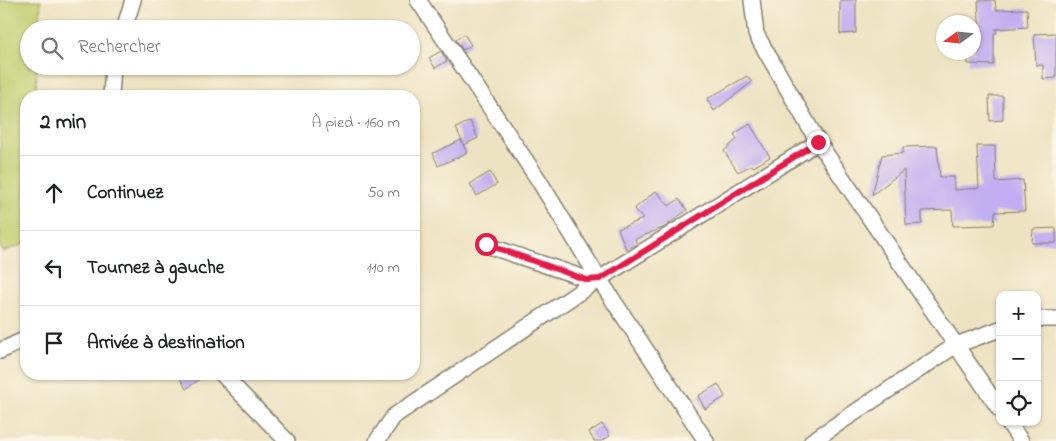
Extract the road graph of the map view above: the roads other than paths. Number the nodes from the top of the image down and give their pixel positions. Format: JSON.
{"nodes":[{"id":1,"x":133,"y":0,"type":"edge"},
{"id":2,"x":418,"y":0,"type":"edge"},
{"id":3,"x":752,"y":0,"type":"edge"},
{"id":4,"x":127,"y":20,"type":"edge"},
{"id":5,"x":112,"y":75,"type":"edge"},
{"id":6,"x":111,"y":90,"type":"edge"},
{"id":7,"x":818,"y":142,"type":"junction"},
{"id":8,"x":486,"y":244,"type":"dead end"},
{"id":9,"x":600,"y":279,"type":"junction"},
{"id":10,"x":1041,"y":319,"type":"edge"},
{"id":11,"x":1056,"y":319,"type":"edge"},
{"id":12,"x":996,"y":330,"type":"edge"},
{"id":13,"x":20,"y":339,"type":"edge"},
{"id":14,"x":20,"y":342,"type":"edge"},
{"id":15,"x":956,"y":345,"type":"junction"},
{"id":16,"x":5,"y":349,"type":"edge"},
{"id":17,"x":228,"y":380,"type":"edge"},
{"id":18,"x":996,"y":404,"type":"edge"},
{"id":19,"x":1011,"y":426,"type":"edge"},
{"id":20,"x":287,"y":441,"type":"edge"},
{"id":21,"x":377,"y":441,"type":"edge"},
{"id":22,"x":706,"y":441,"type":"edge"},
{"id":23,"x":812,"y":441,"type":"edge"},
{"id":24,"x":1021,"y":441,"type":"edge"}],
"edges":[{"from":1,"to":4,"type":"street"},
{"from":2,"to":9,"type":"street"},
{"from":3,"to":7,"type":"street"},
{"from":5,"to":6,"type":"street"},
{"from":7,"to":9,"type":"street"},
{"from":7,"to":15,"type":"street"},
{"from":8,"to":9,"type":"street"},
{"from":9,"to":21,"type":"street"},
{"from":9,"to":22,"type":"street"},
{"from":10,"to":11,"type":"street"},
{"from":12,"to":15,"type":"street"},
{"from":13,"to":16,"type":"street"},
{"from":14,"to":16,"type":"street"},
{"from":15,"to":18,"type":"street"},
{"from":15,"to":23,"type":"street"},
{"from":17,"to":20,"type":"street"},
{"from":19,"to":24,"type":"street"}]}
